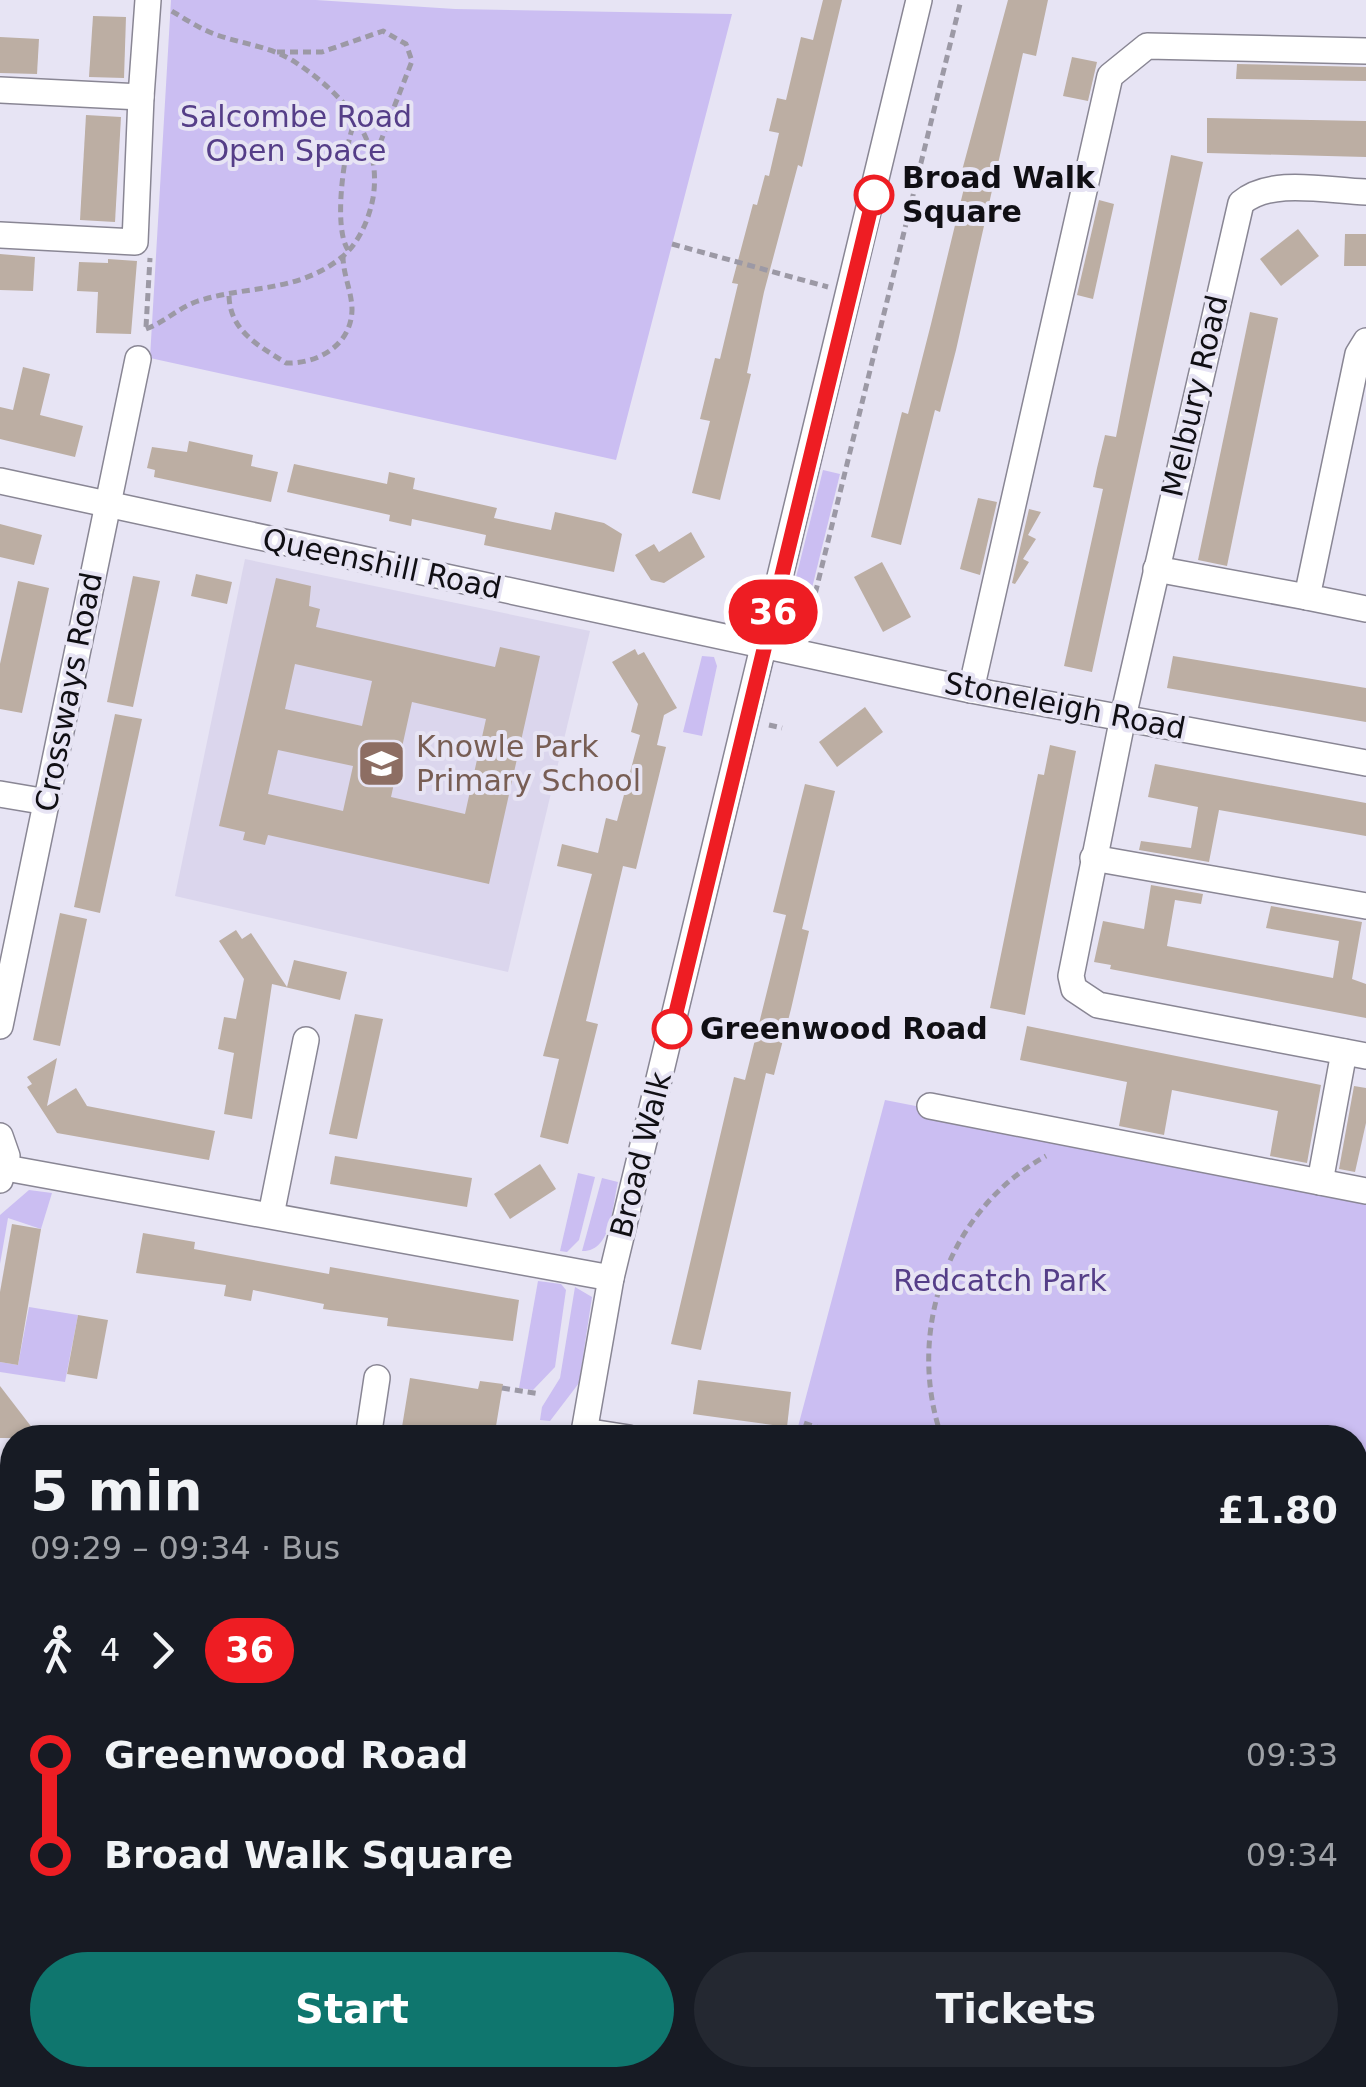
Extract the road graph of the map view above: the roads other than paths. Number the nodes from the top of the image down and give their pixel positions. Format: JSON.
{"nodes":[{"id":1,"x":919,"y":0,"type":"edge"},
{"id":2,"x":148,"y":2,"type":"edge"},
{"id":3,"x":1366,"y":51,"type":"edge"},
{"id":4,"x":0,"y":90,"type":"edge"},
{"id":5,"x":142,"y":97,"type":"junction"},
{"id":6,"x":1366,"y":192,"type":"edge"},
{"id":7,"x":0,"y":235,"type":"edge"},
{"id":8,"x":1366,"y":342,"type":"edge"},
{"id":9,"x":138,"y":359,"type":"road end"},
{"id":10,"x":0,"y":481,"type":"edge"},
{"id":11,"x":106,"y":503,"type":"junction"},
{"id":12,"x":1156,"y":569,"type":"junction"},
{"id":13,"x":1307,"y":597,"type":"junction"},
{"id":14,"x":1366,"y":609,"type":"edge"},
{"id":15,"x":766,"y":644,"type":"junction"},
{"id":16,"x":971,"y":690,"type":"junction"},
{"id":17,"x":1123,"y":717,"type":"junction"},
{"id":18,"x":1366,"y":763,"type":"edge"},
{"id":19,"x":0,"y":794,"type":"edge"},
{"id":20,"x":47,"y":802,"type":"junction"},
{"id":21,"x":1093,"y":858,"type":"junction"},
{"id":22,"x":1366,"y":906,"type":"edge"},
{"id":23,"x":0,"y":1026,"type":"edge"},
{"id":24,"x":306,"y":1040,"type":"dead end"},
{"id":25,"x":1355,"y":1054,"type":"edge"},
{"id":26,"x":930,"y":1106,"type":"dead end"},
{"id":27,"x":0,"y":1136,"type":"edge"},
{"id":28,"x":3,"y":1174,"type":"edge"},
{"id":29,"x":1320,"y":1182,"type":"junction"},
{"id":30,"x":1366,"y":1191,"type":"edge"},
{"id":31,"x":271,"y":1215,"type":"junction"},
{"id":32,"x":611,"y":1278,"type":"junction"},
{"id":33,"x":377,"y":1378,"type":"dead end"},
{"id":34,"x":370,"y":1425,"type":"edge"},
{"id":35,"x":585,"y":1425,"type":"edge"}],
"edges":[{"from":1,"to":15,"type":"street","name":"Broad Walk"},
{"from":2,"to":5,"type":"street"},
{"from":3,"to":16,"type":"street"},
{"from":4,"to":5,"type":"street"},
{"from":5,"to":7,"type":"street"},
{"from":6,"to":12,"type":"street","name":"Melbury Road"},
{"from":8,"to":13,"type":"street"},
{"from":9,"to":11,"type":"street","name":"Crossways Road"},
{"from":10,"to":11,"type":"street","name":"Queenshill Road"},
{"from":11,"to":15,"type":"street","name":"Queenshill Road"},
{"from":11,"to":20,"type":"street","name":"Crossways Road"},
{"from":12,"to":13,"type":"street"},
{"from":12,"to":17,"type":"street","name":"Melbury Road"},
{"from":13,"to":14,"type":"street"},
{"from":15,"to":16,"type":"street","name":"Stoneleigh Road"},
{"from":15,"to":32,"type":"street","name":"Broad Walk"},
{"from":16,"to":17,"type":"street","name":"Stoneleigh Road"},
{"from":17,"to":18,"type":"street","name":"Stoneleigh Road"},
{"from":17,"to":21,"type":"street","name":"Melbury Road"},
{"from":19,"to":20,"type":"street"},
{"from":20,"to":23,"type":"street","name":"Crossways Road"},
{"from":21,"to":22,"type":"street"},
{"from":21,"to":25,"type":"street","name":"Melbury Road"},
{"from":24,"to":31,"type":"street"},
{"from":25,"to":29,"type":"street"},
{"from":26,"to":29,"type":"street"},
{"from":27,"to":28,"type":"street"},
{"from":28,"to":31,"type":"street"},
{"from":29,"to":30,"type":"street"},
{"from":31,"to":32,"type":"street"},
{"from":32,"to":35,"type":"street","name":"Broad Walk"},
{"from":33,"to":34,"type":"street"}]}
